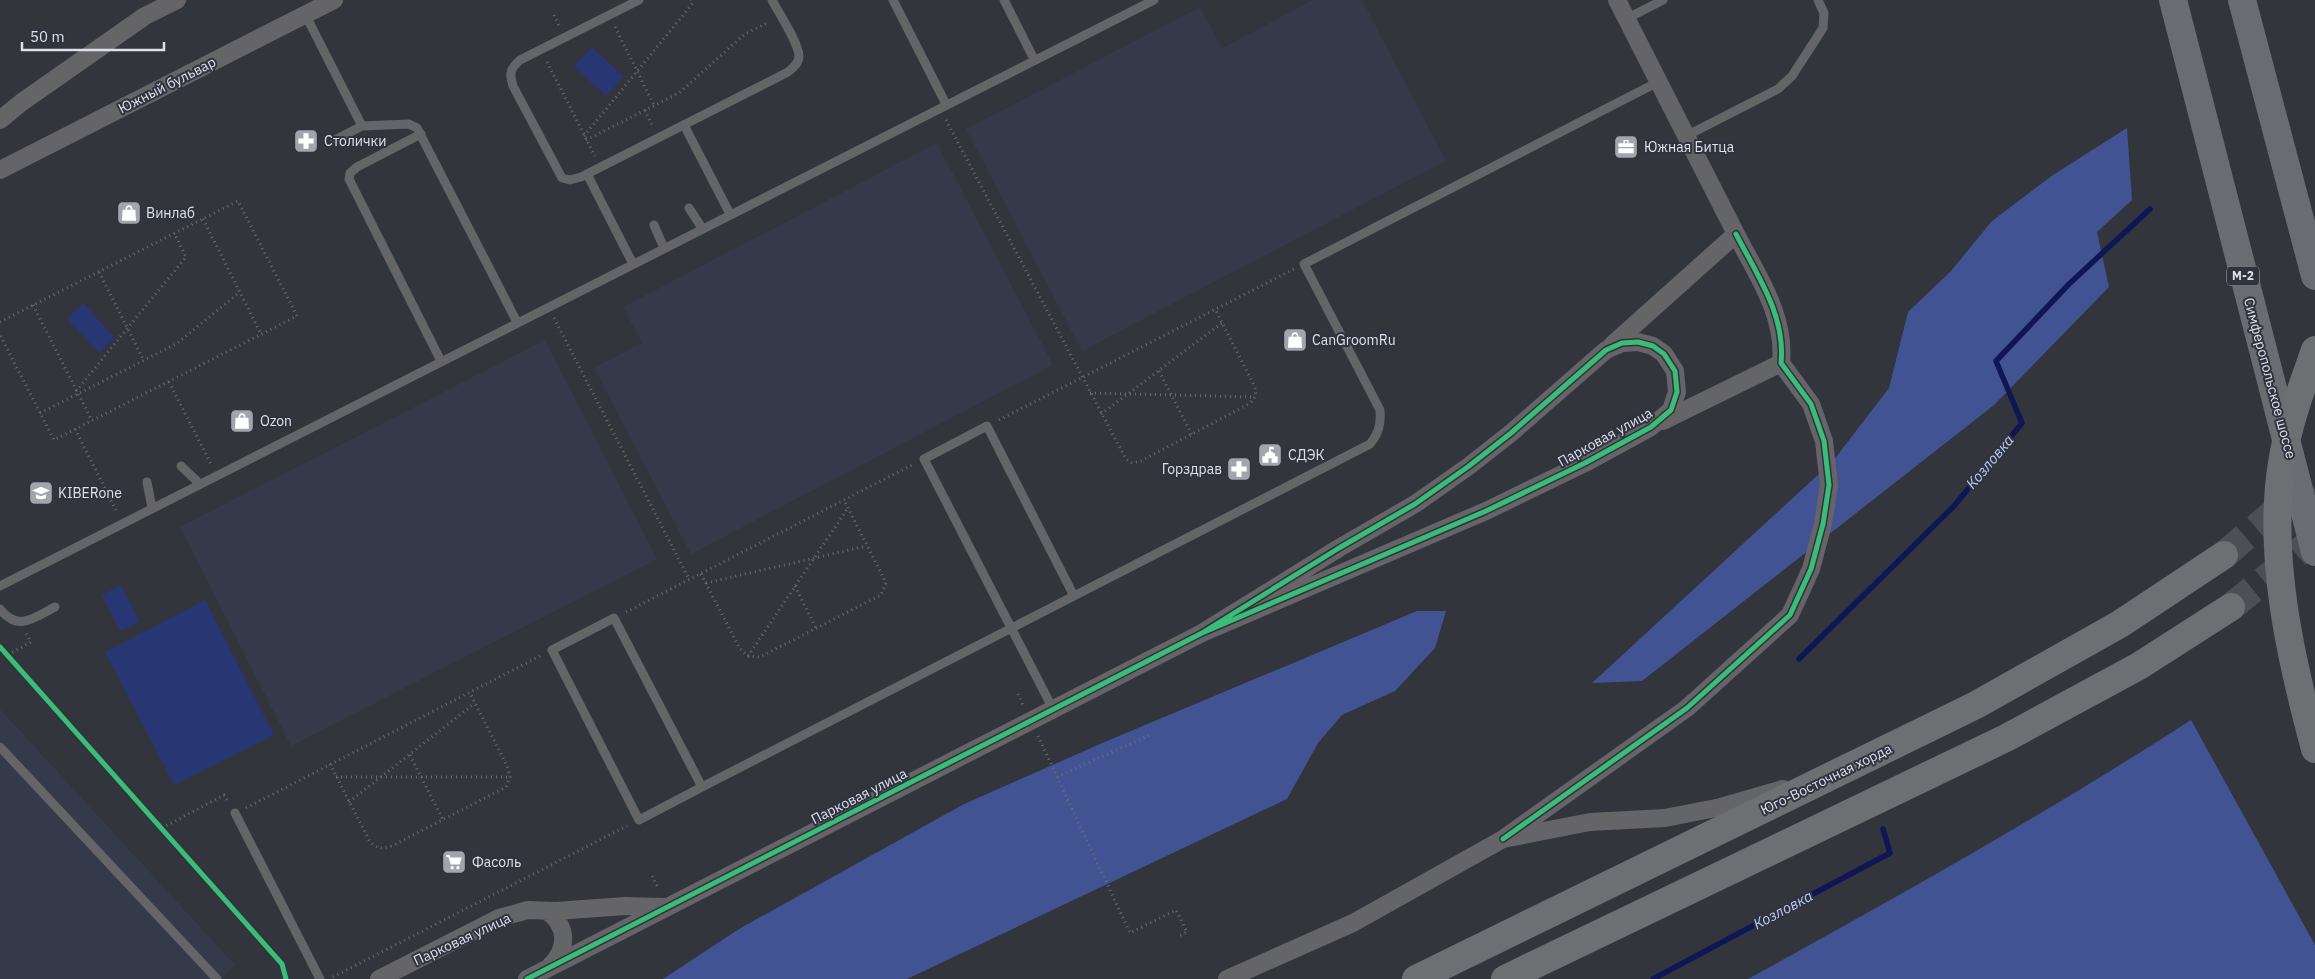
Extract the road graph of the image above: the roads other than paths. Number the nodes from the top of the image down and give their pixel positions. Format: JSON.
{"nodes":[{"id":1,"x":177,"y":0,"type":"edge"},
{"id":2,"x":334,"y":0,"type":"edge"},
{"id":3,"x":639,"y":0,"type":"edge"},
{"id":4,"x":772,"y":0,"type":"edge"},
{"id":5,"x":893,"y":0,"type":"edge"},
{"id":6,"x":1004,"y":0,"type":"edge"},
{"id":7,"x":1616,"y":0,"type":"edge"},
{"id":8,"x":1663,"y":0,"type":"edge"},
{"id":9,"x":1818,"y":0,"type":"edge"},
{"id":10,"x":2173,"y":0,"type":"edge"},
{"id":11,"x":2242,"y":0,"type":"edge"},
{"id":12,"x":1149,"y":1,"type":"edge"},
{"id":13,"x":305,"y":14,"type":"junction"},
{"id":14,"x":1626,"y":19,"type":"junction"},
{"id":15,"x":1034,"y":59,"type":"junction"},
{"id":16,"x":1658,"y":82,"type":"junction"},
{"id":17,"x":942,"y":106,"type":"junction"},
{"id":18,"x":0,"y":120,"type":"edge"},
{"id":19,"x":684,"y":125,"type":"junction"},
{"id":20,"x":362,"y":126,"type":"junction"},
{"id":21,"x":421,"y":134,"type":"junction"},
{"id":22,"x":1686,"y":136,"type":"junction"},
{"id":23,"x":335,"y":140,"type":"dead end"},
{"id":24,"x":0,"y":170,"type":"edge"},
{"id":25,"x":587,"y":174,"type":"junction"},
{"id":26,"x":689,"y":208,"type":"dead end"},
{"id":27,"x":730,"y":214,"type":"junction"},
{"id":28,"x":654,"y":226,"type":"dead end"},
{"id":29,"x":702,"y":228,"type":"junction"},
{"id":30,"x":1736,"y":234,"type":"junction"},
{"id":31,"x":664,"y":248,"type":"junction"},
{"id":32,"x":632,"y":264,"type":"junction"},
{"id":33,"x":2315,"y":276,"type":"edge"},
{"id":34,"x":517,"y":322,"type":"junction"},
{"id":35,"x":1606,"y":350,"type":"junction"},
{"id":36,"x":2315,"y":350,"type":"edge"},
{"id":37,"x":441,"y":361,"type":"junction"},
{"id":38,"x":1782,"y":363,"type":"junction"},
{"id":39,"x":1651,"y":427,"type":"junction"},
{"id":40,"x":181,"y":466,"type":"dead end"},
{"id":41,"x":147,"y":482,"type":"dead end"},
{"id":42,"x":200,"y":484,"type":"junction"},
{"id":43,"x":152,"y":508,"type":"junction"},
{"id":44,"x":2315,"y":552,"type":"edge"},
{"id":45,"x":2224,"y":555,"type":"tunnel mouth"},
{"id":46,"x":0,"y":586,"type":"edge"},
{"id":47,"x":1074,"y":596,"type":"junction"},
{"id":48,"x":55,"y":607,"type":"dead end"},
{"id":49,"x":2231,"y":607,"type":"tunnel mouth"},
{"id":50,"x":0,"y":610,"type":"edge"},
{"id":51,"x":1012,"y":628,"type":"junction"},
{"id":52,"x":1202,"y":633,"type":"junction"},
{"id":53,"x":1053,"y":709,"type":"junction"},
{"id":54,"x":1907,"y":740,"type":"junction"},
{"id":55,"x":0,"y":747,"type":"edge"},
{"id":56,"x":2315,"y":749,"type":"edge"},
{"id":57,"x":702,"y":788,"type":"junction"},
{"id":58,"x":235,"y":814,"type":"road end"},
{"id":59,"x":1503,"y":839,"type":"junction"},
{"id":60,"x":668,"y":908,"type":"junction"},
{"id":61,"x":547,"y":911,"type":"junction"},
{"id":62,"x":546,"y":970,"type":"junction"},
{"id":63,"x":216,"y":979,"type":"edge"},
{"id":64,"x":320,"y":979,"type":"edge"},
{"id":65,"x":378,"y":979,"type":"edge"},
{"id":66,"x":527,"y":979,"type":"edge"},
{"id":67,"x":1227,"y":979,"type":"edge"},
{"id":68,"x":1416,"y":979,"type":"edge"},
{"id":69,"x":1505,"y":979,"type":"edge"}],
"edges":[{"from":1,"to":18,"type":"street"},
{"from":2,"to":13,"type":"street","name":"Южный бульвар"},
{"from":3,"to":25,"type":"lane"},
{"from":4,"to":19,"type":"lane"},
{"from":5,"to":17,"type":"lane"},
{"from":6,"to":15,"type":"lane"},
{"from":7,"to":14,"type":"street"},
{"from":8,"to":14,"type":"lane"},
{"from":9,"to":22,"type":"lane"},
{"from":10,"to":44,"type":"highway","name":"Симферопольское шоссе","number":"М-2"},
{"from":11,"to":33,"type":"highway"},
{"from":12,"to":15,"type":"lane"},
{"from":13,"to":20,"type":"lane"},
{"from":13,"to":24,"type":"street","name":"Южный бульвар"},
{"from":14,"to":16,"type":"street"},
{"from":15,"to":17,"type":"lane"},
{"from":16,"to":22,"type":"street"},
{"from":16,"to":47,"type":"lane"},
{"from":17,"to":27,"type":"lane"},
{"from":19,"to":25,"type":"lane"},
{"from":19,"to":27,"type":"lane"},
{"from":20,"to":21,"type":"lane"},
{"from":20,"to":23,"type":"lane"},
{"from":21,"to":34,"type":"lane"},
{"from":21,"to":37,"type":"lane"},
{"from":22,"to":30,"type":"street"},
{"from":25,"to":32,"type":"lane"},
{"from":26,"to":29,"type":"lane"},
{"from":27,"to":29,"type":"lane"},
{"from":28,"to":31,"type":"lane"},
{"from":29,"to":31,"type":"lane"},
{"from":30,"to":35,"type":"street"},
{"from":30,"to":38,"type":"street"},
{"from":31,"to":32,"type":"lane"},
{"from":32,"to":34,"type":"lane"},
{"from":34,"to":37,"type":"lane"},
{"from":35,"to":39,"type":"street","name":"Парковая улица"},
{"from":35,"to":52,"type":"street","name":"Парковая улица"},
{"from":36,"to":56,"type":"main road","bridge":true},
{"from":37,"to":42,"type":"lane"},
{"from":38,"to":39,"type":"street"},
{"from":38,"to":59,"type":"street"},
{"from":39,"to":52,"type":"street","name":"Парковая улица"},
{"from":40,"to":42,"type":"lane"},
{"from":41,"to":43,"type":"lane"},
{"from":42,"to":43,"type":"lane"},
{"from":43,"to":46,"type":"lane"},
{"from":45,"to":54,"type":"main road","name":"Юго-Восточная хорда"},
{"from":47,"to":51,"type":"lane"},
{"from":47,"to":51,"type":"lane"},
{"from":48,"to":50,"type":"lane"},
{"from":49,"to":69,"type":"main road"},
{"from":51,"to":53,"type":"lane"},
{"from":51,"to":57,"type":"lane"},
{"from":52,"to":53,"type":"street","name":"Парковая улица"},
{"from":53,"to":60,"type":"street","name":"Парковая улица"},
{"from":54,"to":59,"type":"street"},
{"from":54,"to":68,"type":"main road","name":"Юго-Восточная хорда"},
{"from":55,"to":63,"type":"lane"},
{"from":57,"to":57,"type":"lane"},
{"from":58,"to":64,"type":"lane"},
{"from":59,"to":67,"type":"street"},
{"from":60,"to":61,"type":"street","name":"Парковая улица"},
{"from":60,"to":62,"type":"street","name":"Парковая улица"},
{"from":61,"to":62,"type":"street"},
{"from":61,"to":65,"type":"street","name":"Парковая улица"},
{"from":62,"to":66,"type":"street","name":"Парковая улица"}]}
